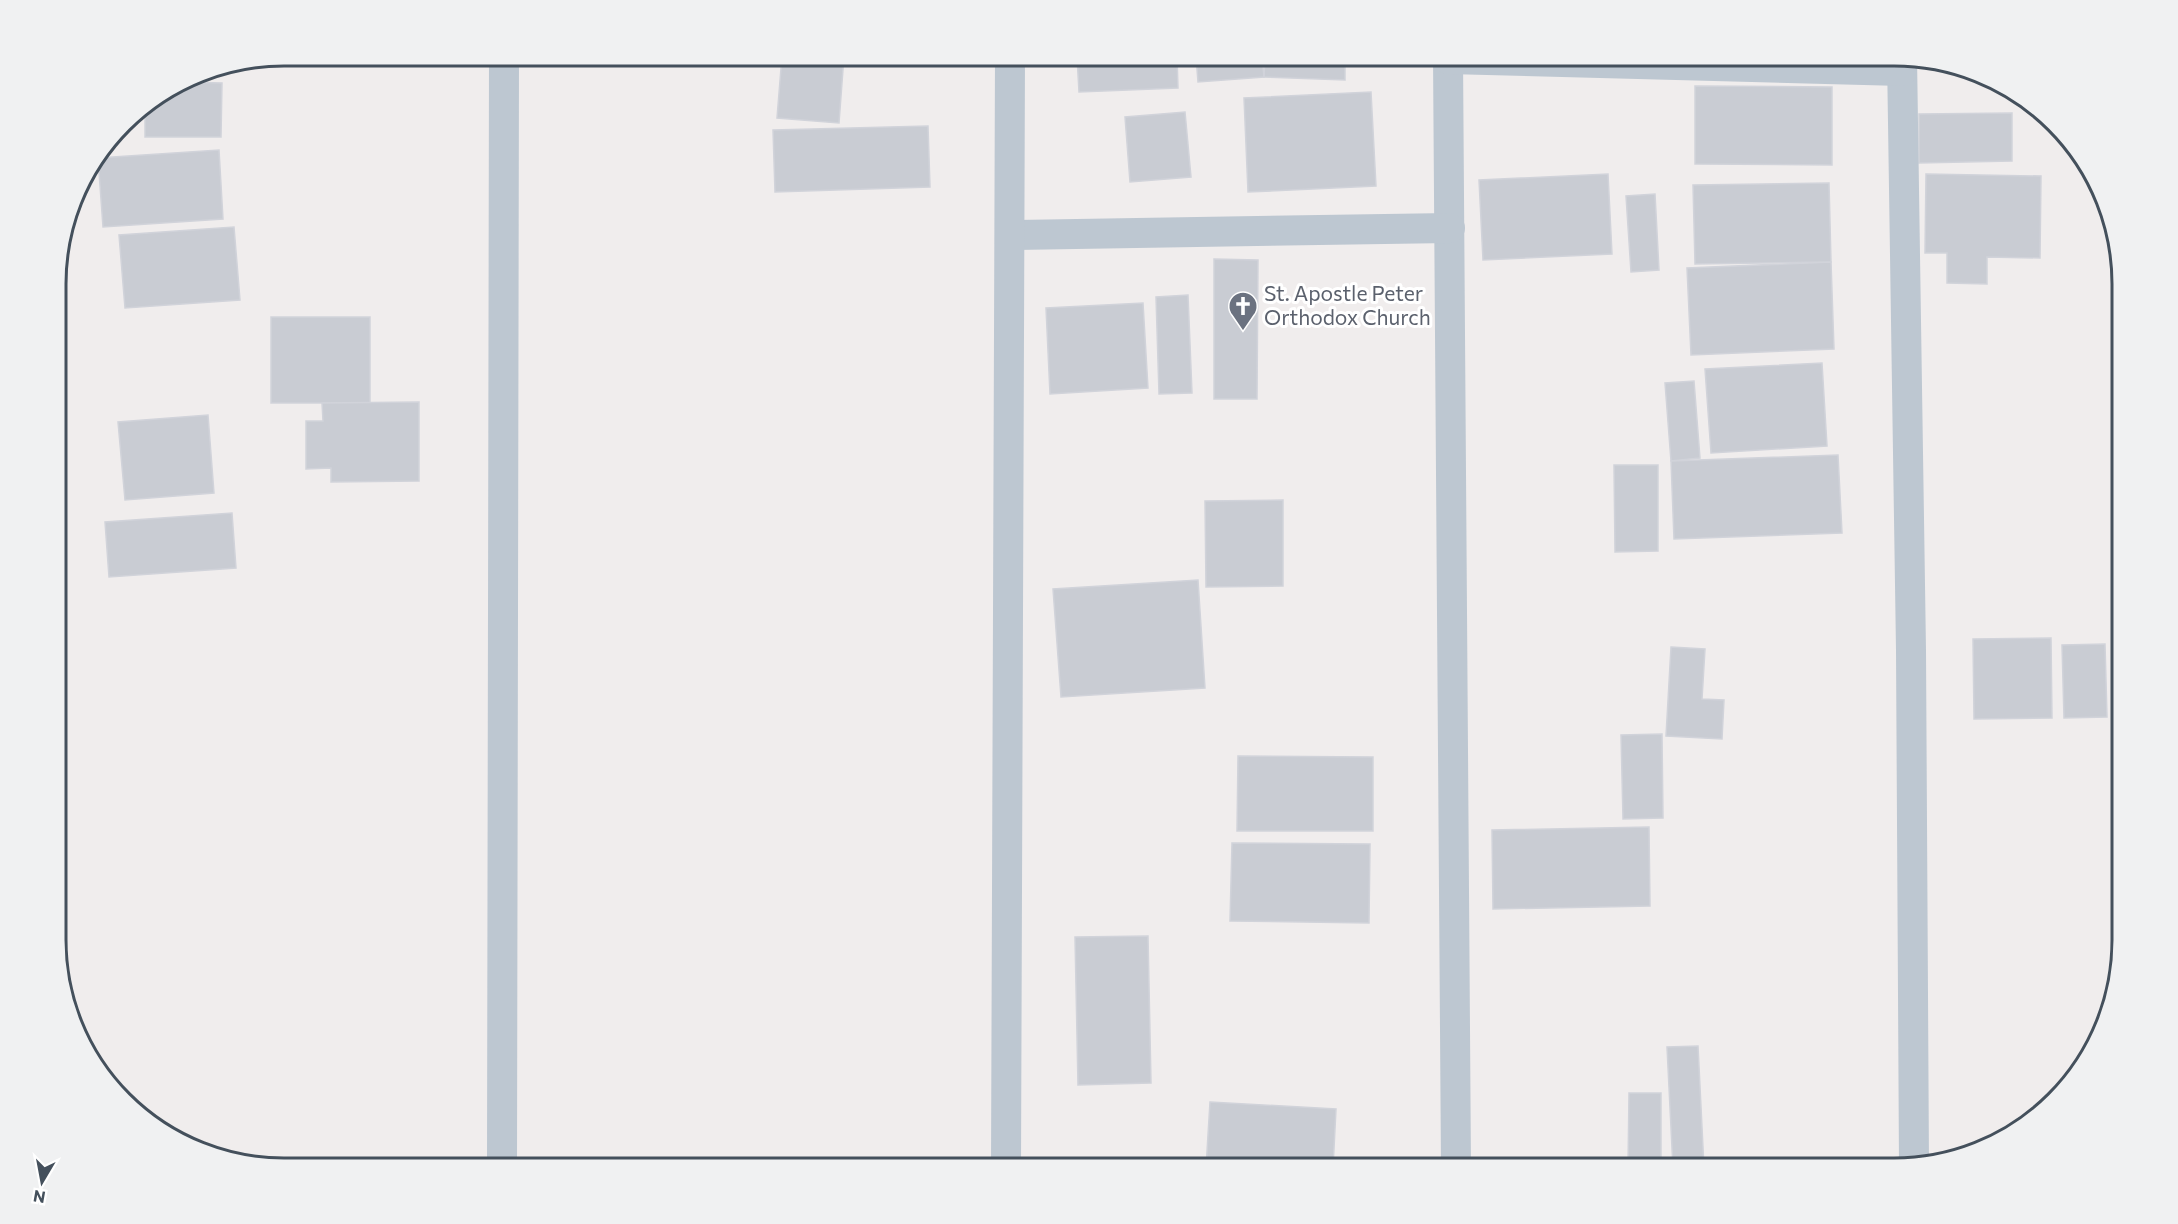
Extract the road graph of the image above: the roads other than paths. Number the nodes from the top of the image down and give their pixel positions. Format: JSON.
{"nodes":[{"id":1,"x":504,"y":66,"type":"edge"},
{"id":2,"x":1010,"y":66,"type":"edge"},
{"id":3,"x":1448,"y":66,"type":"edge"},
{"id":4,"x":1902,"y":66,"type":"edge"},
{"id":5,"x":1450,"y":228,"type":"junction"},
{"id":6,"x":1011,"y":236,"type":"junction"},
{"id":7,"x":1914,"y":1157,"type":"edge"},
{"id":8,"x":502,"y":1158,"type":"edge"},
{"id":9,"x":1006,"y":1158,"type":"edge"},
{"id":10,"x":1456,"y":1158,"type":"edge"}],
"edges":[{"from":1,"to":8,"type":"street"},
{"from":2,"to":6,"type":"street"},
{"from":3,"to":5,"type":"street"},
{"from":4,"to":7,"type":"street"},
{"from":5,"to":6,"type":"street"},
{"from":5,"to":10,"type":"street"},
{"from":6,"to":9,"type":"street"}]}
